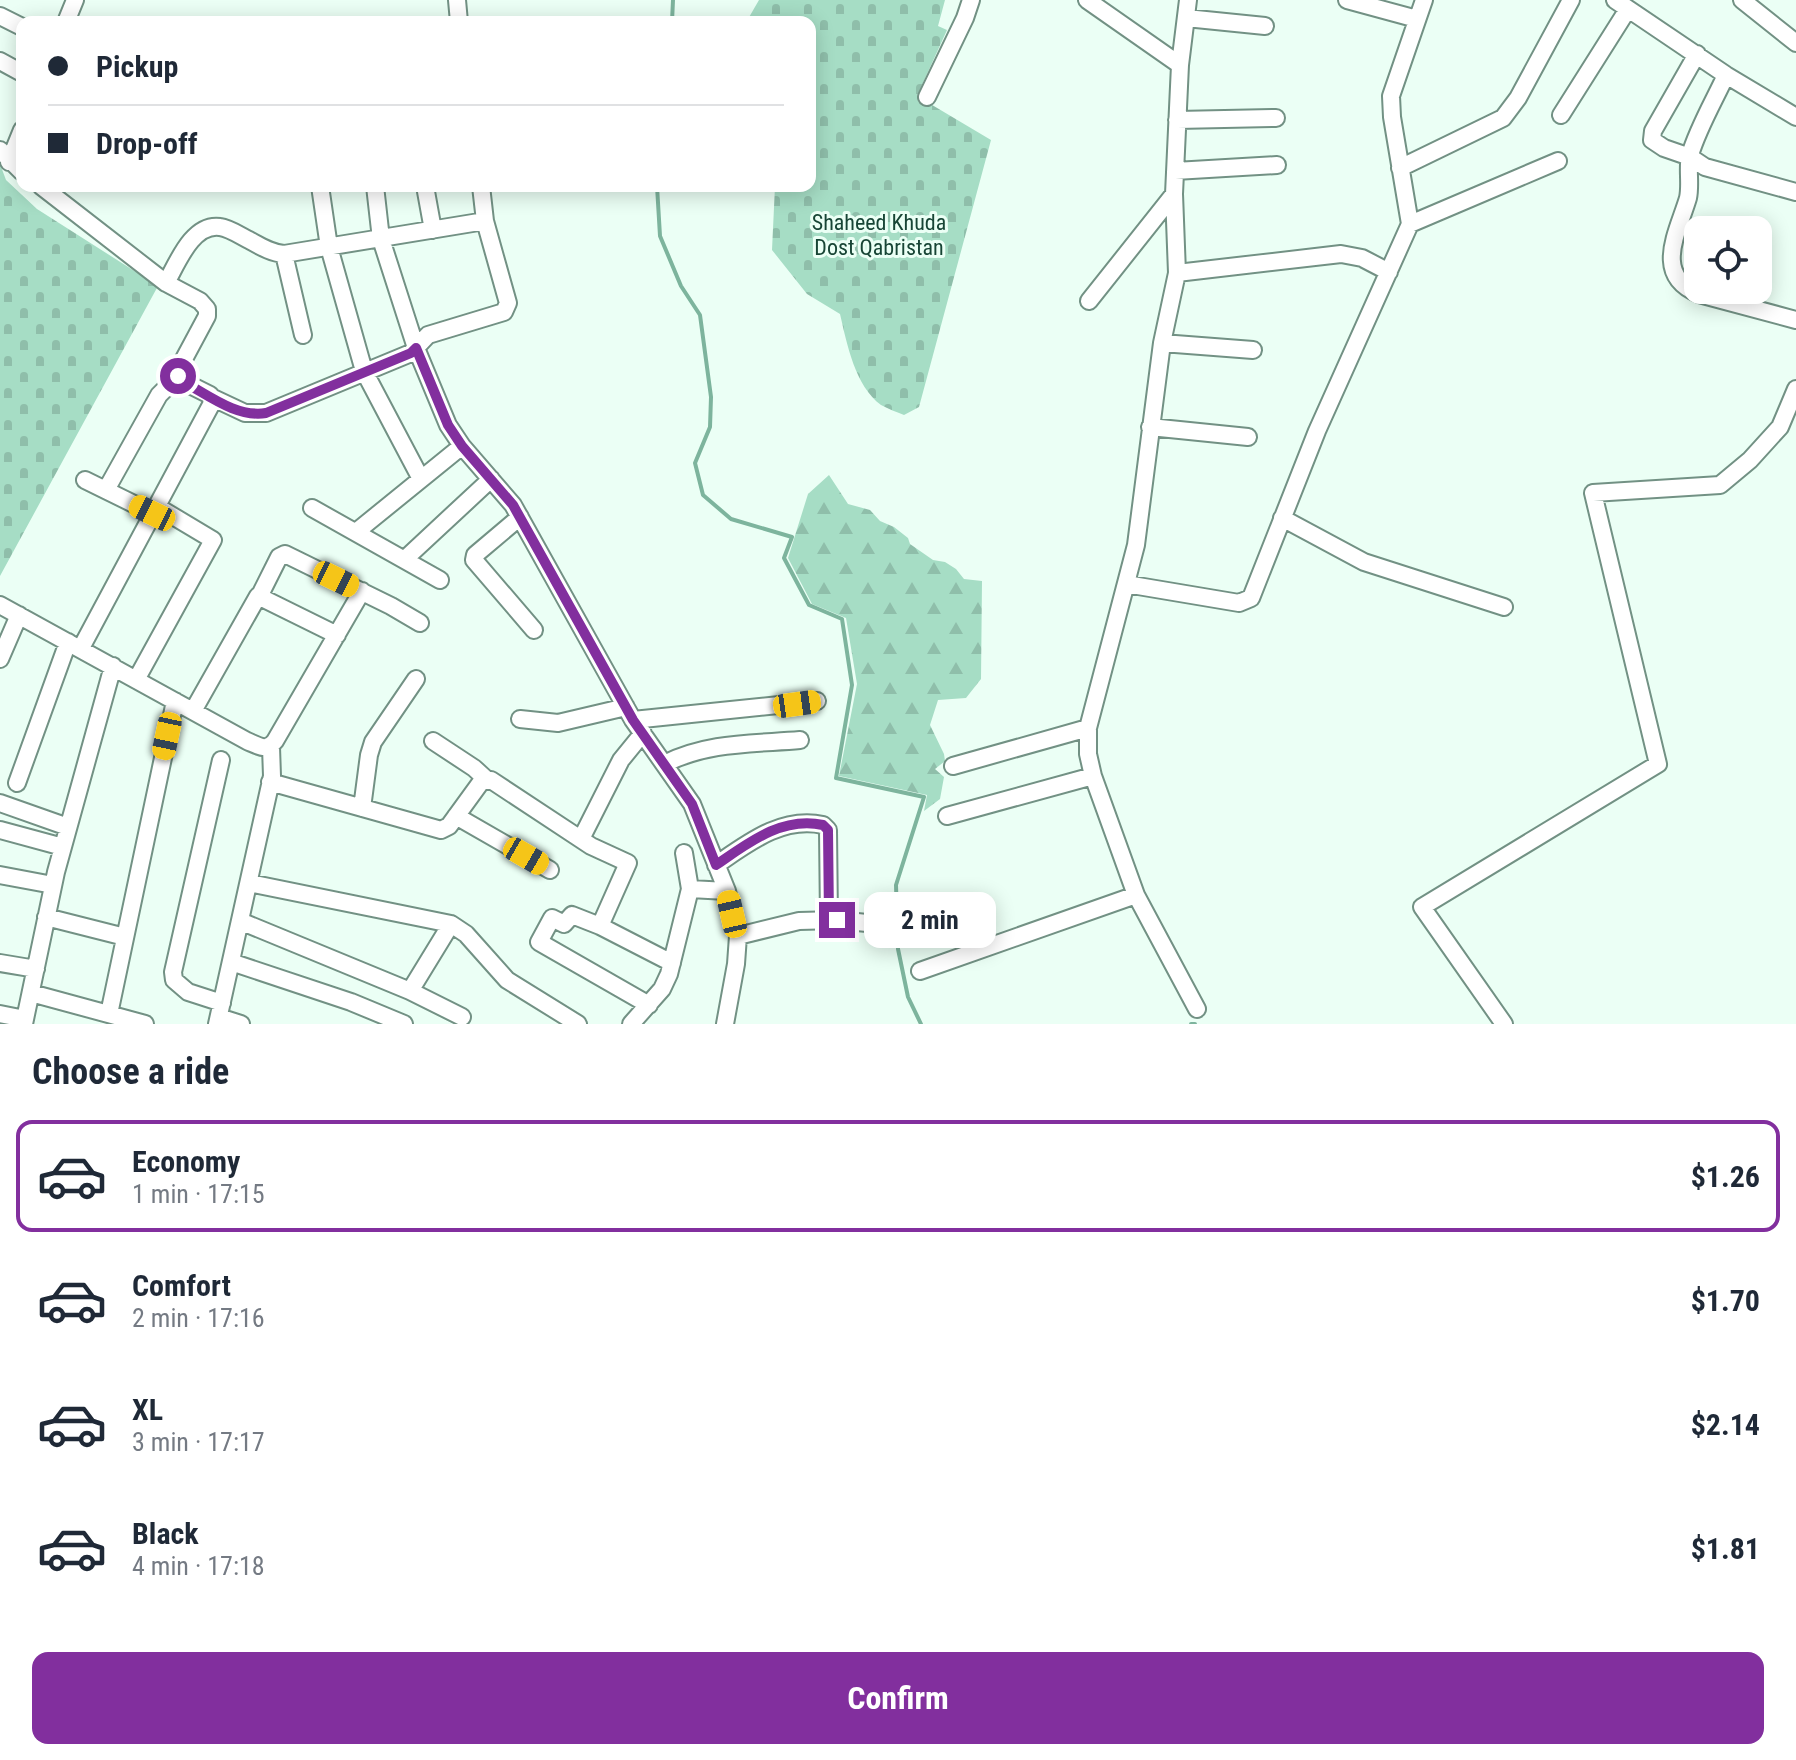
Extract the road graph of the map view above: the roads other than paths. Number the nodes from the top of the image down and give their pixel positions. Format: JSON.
{"nodes":[{"id":1,"x":54,"y":0,"type":"edge"},
{"id":2,"x":971,"y":0,"type":"edge"},
{"id":3,"x":1087,"y":0,"type":"edge"},
{"id":4,"x":1188,"y":0,"type":"edge"},
{"id":5,"x":1347,"y":0,"type":"edge"},
{"id":6,"x":1424,"y":0,"type":"edge"},
{"id":7,"x":1571,"y":0,"type":"edge"},
{"id":8,"x":1742,"y":0,"type":"edge"},
{"id":9,"x":1621,"y":4,"type":"edge"},
{"id":10,"x":71,"y":10,"type":"edge"},
{"id":11,"x":1186,"y":18,"type":"junction"},
{"id":12,"x":1417,"y":19,"type":"junction"},
{"id":13,"x":1265,"y":26,"type":"dead end"},
{"id":14,"x":1796,"y":43,"type":"edge"},
{"id":15,"x":1697,"y":54,"type":"junction"},
{"id":16,"x":1180,"y":65,"type":"junction"},
{"id":17,"x":1726,"y":75,"type":"junction"},
{"id":18,"x":927,"y":97,"type":"dead end"},
{"id":19,"x":1561,"y":115,"type":"dead end"},
{"id":20,"x":1796,"y":117,"type":"edge"},
{"id":21,"x":1276,"y":118,"type":"dead end"},
{"id":22,"x":1177,"y":120,"type":"junction"},
{"id":23,"x":1690,"y":157,"type":"junction"},
{"id":24,"x":1558,"y":161,"type":"dead end"},
{"id":25,"x":1277,"y":165,"type":"dead end"},
{"id":26,"x":1400,"y":168,"type":"junction"},
{"id":27,"x":1175,"y":171,"type":"junction"},
{"id":28,"x":53,"y":192,"type":"edge"},
{"id":29,"x":321,"y":192,"type":"edge"},
{"id":30,"x":376,"y":192,"type":"edge"},
{"id":31,"x":426,"y":192,"type":"edge"},
{"id":32,"x":482,"y":192,"type":"edge"},
{"id":33,"x":1796,"y":192,"type":"edge"},
{"id":34,"x":1174,"y":194,"type":"junction"},
{"id":35,"x":485,"y":221,"type":"junction"},
{"id":36,"x":1410,"y":224,"type":"junction"},
{"id":37,"x":433,"y":230,"type":"junction"},
{"id":38,"x":381,"y":239,"type":"junction"},
{"id":39,"x":329,"y":247,"type":"junction"},
{"id":40,"x":284,"y":254,"type":"junction"},
{"id":41,"x":1389,"y":272,"type":"junction"},
{"id":42,"x":1177,"y":273,"type":"junction"},
{"id":43,"x":166,"y":283,"type":"junction"},
{"id":44,"x":1089,"y":301,"type":"dead end"},
{"id":45,"x":1796,"y":320,"type":"edge"},
{"id":46,"x":303,"y":335,"type":"dead end"},
{"id":47,"x":1162,"y":343,"type":"junction"},
{"id":48,"x":416,"y":348,"type":"junction"},
{"id":49,"x":1253,"y":350,"type":"dead end"},
{"id":50,"x":364,"y":371,"type":"junction"},
{"id":51,"x":178,"y":376,"type":"junction"},
{"id":52,"x":1796,"y":389,"type":"edge"},
{"id":53,"x":211,"y":397,"type":"junction"},
{"id":54,"x":1150,"y":427,"type":"junction"},
{"id":55,"x":1248,"y":437,"type":"dead end"},
{"id":56,"x":462,"y":446,"type":"junction"},
{"id":57,"x":421,"y":479,"type":"junction"},
{"id":58,"x":491,"y":479,"type":"junction"},
{"id":59,"x":85,"y":480,"type":"dead end"},
{"id":60,"x":106,"y":490,"type":"junction"},
{"id":61,"x":312,"y":508,"type":"dead end"},
{"id":62,"x":154,"y":510,"type":"junction"},
{"id":63,"x":520,"y":517,"type":"junction"},
{"id":64,"x":1282,"y":518,"type":"junction"},
{"id":65,"x":356,"y":532,"type":"junction"},
{"id":66,"x":405,"y":559,"type":"junction"},
{"id":67,"x":440,"y":580,"type":"dead end"},
{"id":68,"x":1126,"y":584,"type":"junction"},
{"id":69,"x":362,"y":591,"type":"junction"},
{"id":70,"x":260,"y":595,"type":"junction"},
{"id":71,"x":0,"y":605,"type":"edge"},
{"id":72,"x":1504,"y":607,"type":"dead end"},
{"id":73,"x":19,"y":615,"type":"junction"},
{"id":74,"x":420,"y":623,"type":"dead end"},
{"id":75,"x":534,"y":630,"type":"dead end"},
{"id":76,"x":337,"y":635,"type":"junction"},
{"id":77,"x":74,"y":645,"type":"junction"},
{"id":78,"x":0,"y":659,"type":"edge"},
{"id":79,"x":113,"y":666,"type":"junction"},
{"id":80,"x":416,"y":679,"type":"dead end"},
{"id":81,"x":136,"y":680,"type":"junction"},
{"id":82,"x":175,"y":701,"type":"junction"},
{"id":83,"x":817,"y":701,"type":"dead end"},
{"id":84,"x":193,"y":711,"type":"junction"},
{"id":85,"x":520,"y":719,"type":"dead end"},
{"id":86,"x":634,"y":720,"type":"junction"},
{"id":87,"x":1088,"y":728,"type":"junction"},
{"id":88,"x":800,"y":740,"type":"dead end"},
{"id":89,"x":433,"y":741,"type":"dead end"},
{"id":90,"x":271,"y":747,"type":"junction"},
{"id":91,"x":221,"y":760,"type":"dead end"},
{"id":92,"x":664,"y":764,"type":"junction"},
{"id":93,"x":953,"y":766,"type":"dead end"},
{"id":94,"x":1093,"y":776,"type":"junction"},
{"id":95,"x":486,"y":779,"type":"junction"},
{"id":96,"x":270,"y":782,"type":"junction"},
{"id":97,"x":17,"y":783,"type":"dead end"},
{"id":98,"x":0,"y":803,"type":"edge"},
{"id":99,"x":362,"y":808,"type":"junction"},
{"id":100,"x":456,"y":816,"type":"junction"},
{"id":101,"x":947,"y":816,"type":"dead end"},
{"id":102,"x":68,"y":827,"type":"junction"},
{"id":103,"x":0,"y":830,"type":"edge"},
{"id":104,"x":581,"y":839,"type":"junction"},
{"id":105,"x":63,"y":847,"type":"junction"},
{"id":106,"x":684,"y":853,"type":"dead end"},
{"id":107,"x":716,"y":865,"type":"junction"},
{"id":108,"x":550,"y":870,"type":"dead end"},
{"id":109,"x":0,"y":875,"type":"edge"},
{"id":110,"x":249,"y":883,"type":"junction"},
{"id":111,"x":53,"y":885,"type":"junction"},
{"id":112,"x":690,"y":889,"type":"junction"},
{"id":113,"x":727,"y":891,"type":"junction"},
{"id":114,"x":1136,"y":895,"type":"junction"},
{"id":115,"x":46,"y":917,"type":"junction"},
{"id":116,"x":829,"y":920,"type":"junction"},
{"id":117,"x":240,"y":921,"type":"junction"},
{"id":118,"x":451,"y":924,"type":"junction"},
{"id":119,"x":887,"y":925,"type":"dead end"},
{"id":120,"x":600,"y":926,"type":"junction"},
{"id":121,"x":738,"y":936,"type":"junction"},
{"id":122,"x":125,"y":937,"type":"junction"},
{"id":123,"x":231,"y":962,"type":"junction"},
{"id":124,"x":0,"y":963,"type":"edge"},
{"id":125,"x":672,"y":963,"type":"junction"},
{"id":126,"x":36,"y":969,"type":"junction"},
{"id":127,"x":920,"y":971,"type":"dead end"},
{"id":128,"x":410,"y":991,"type":"junction"},
{"id":129,"x":31,"y":993,"type":"junction"},
{"id":130,"x":649,"y":1005,"type":"junction"},
{"id":131,"x":1197,"y":1009,"type":"dead end"},
{"id":132,"x":0,"y":1014,"type":"edge"},
{"id":133,"x":219,"y":1015,"type":"edge"},
{"id":134,"x":98,"y":1016,"type":"edge"},
{"id":135,"x":462,"y":1017,"type":"dead end"},
{"id":136,"x":25,"y":1021,"type":"edge"},
{"id":137,"x":145,"y":1024,"type":"edge"},
{"id":138,"x":241,"y":1024,"type":"edge"},
{"id":139,"x":404,"y":1024,"type":"edge"},
{"id":140,"x":578,"y":1024,"type":"edge"},
{"id":141,"x":631,"y":1024,"type":"edge"},
{"id":142,"x":725,"y":1024,"type":"edge"},
{"id":143,"x":1504,"y":1024,"type":"edge"}],
"edges":[{"from":1,"to":10,"type":"street"},
{"from":2,"to":18,"type":"street"},
{"from":3,"to":16,"type":"street"},
{"from":4,"to":11,"type":"street"},
{"from":5,"to":12,"type":"street"},
{"from":6,"to":12,"type":"street"},
{"from":7,"to":26,"type":"street"},
{"from":8,"to":14,"type":"street"},
{"from":9,"to":15,"type":"street"},
{"from":9,"to":19,"type":"street"},
{"from":11,"to":13,"type":"street"},
{"from":11,"to":16,"type":"street"},
{"from":12,"to":26,"type":"street"},
{"from":15,"to":17,"type":"street"},
{"from":15,"to":23,"type":"street"},
{"from":16,"to":22,"type":"street"},
{"from":17,"to":20,"type":"street"},
{"from":17,"to":23,"type":"street"},
{"from":21,"to":22,"type":"street"},
{"from":22,"to":27,"type":"street"},
{"from":23,"to":33,"type":"street"},
{"from":23,"to":45,"type":"street"},
{"from":24,"to":36,"type":"street"},
{"from":25,"to":27,"type":"street"},
{"from":26,"to":36,"type":"street"},
{"from":27,"to":34,"type":"street"},
{"from":28,"to":43,"type":"street"},
{"from":29,"to":39,"type":"street"},
{"from":30,"to":38,"type":"street"},
{"from":31,"to":37,"type":"street"},
{"from":32,"to":35,"type":"street"},
{"from":34,"to":42,"type":"street"},
{"from":34,"to":44,"type":"street"},
{"from":35,"to":37,"type":"street"},
{"from":35,"to":48,"type":"street"},
{"from":36,"to":41,"type":"street"},
{"from":37,"to":38,"type":"street"},
{"from":38,"to":39,"type":"street"},
{"from":38,"to":48,"type":"street"},
{"from":39,"to":40,"type":"street"},
{"from":39,"to":50,"type":"street"},
{"from":40,"to":43,"type":"street"},
{"from":40,"to":46,"type":"street"},
{"from":41,"to":42,"type":"street"},
{"from":41,"to":64,"type":"street"},
{"from":42,"to":47,"type":"street"},
{"from":43,"to":51,"type":"street"},
{"from":47,"to":49,"type":"street"},
{"from":47,"to":54,"type":"street"},
{"from":48,"to":50,"type":"street"},
{"from":48,"to":56,"type":"street"},
{"from":50,"to":53,"type":"street"},
{"from":50,"to":57,"type":"street"},
{"from":51,"to":53,"type":"street"},
{"from":51,"to":60,"type":"street"},
{"from":52,"to":143,"type":"street"},
{"from":53,"to":62,"type":"street"},
{"from":54,"to":55,"type":"street"},
{"from":54,"to":68,"type":"street"},
{"from":56,"to":57,"type":"street"},
{"from":56,"to":58,"type":"street"},
{"from":57,"to":65,"type":"street"},
{"from":58,"to":63,"type":"street"},
{"from":58,"to":66,"type":"street"},
{"from":59,"to":60,"type":"street"},
{"from":60,"to":62,"type":"street"},
{"from":61,"to":65,"type":"street"},
{"from":62,"to":77,"type":"street"},
{"from":62,"to":81,"type":"street"},
{"from":63,"to":75,"type":"street"},
{"from":63,"to":86,"type":"street"},
{"from":64,"to":68,"type":"street"},
{"from":64,"to":72,"type":"street"},
{"from":65,"to":66,"type":"street"},
{"from":66,"to":67,"type":"street"},
{"from":68,"to":87,"type":"street"},
{"from":69,"to":70,"type":"street"},
{"from":69,"to":74,"type":"street"},
{"from":69,"to":76,"type":"street"},
{"from":70,"to":76,"type":"street"},
{"from":70,"to":84,"type":"street"},
{"from":71,"to":73,"type":"street"},
{"from":73,"to":77,"type":"street"},
{"from":73,"to":78,"type":"street"},
{"from":76,"to":90,"type":"street"},
{"from":77,"to":79,"type":"street"},
{"from":77,"to":97,"type":"street"},
{"from":79,"to":81,"type":"street"},
{"from":79,"to":102,"type":"street"},
{"from":80,"to":99,"type":"street"},
{"from":81,"to":82,"type":"street"},
{"from":82,"to":84,"type":"street"},
{"from":82,"to":122,"type":"street"},
{"from":83,"to":86,"type":"street"},
{"from":84,"to":90,"type":"street"},
{"from":85,"to":86,"type":"street"},
{"from":86,"to":92,"type":"street"},
{"from":86,"to":104,"type":"street"},
{"from":87,"to":93,"type":"street"},
{"from":87,"to":94,"type":"street"},
{"from":88,"to":92,"type":"street"},
{"from":89,"to":95,"type":"street"},
{"from":90,"to":96,"type":"street"},
{"from":91,"to":133,"type":"street"},
{"from":92,"to":107,"type":"street"},
{"from":94,"to":101,"type":"street"},
{"from":94,"to":114,"type":"street"},
{"from":95,"to":100,"type":"street"},
{"from":95,"to":104,"type":"street"},
{"from":96,"to":99,"type":"street"},
{"from":96,"to":110,"type":"street"},
{"from":98,"to":102,"type":"street"},
{"from":99,"to":100,"type":"street"},
{"from":100,"to":108,"type":"street"},
{"from":102,"to":105,"type":"street"},
{"from":103,"to":105,"type":"street"},
{"from":104,"to":120,"type":"street"},
{"from":105,"to":111,"type":"street"},
{"from":106,"to":112,"type":"street"},
{"from":107,"to":113,"type":"street"},
{"from":107,"to":116,"type":"street"},
{"from":109,"to":111,"type":"street"},
{"from":110,"to":117,"type":"street"},
{"from":110,"to":118,"type":"street"},
{"from":111,"to":115,"type":"street"},
{"from":112,"to":113,"type":"street"},
{"from":112,"to":125,"type":"street"},
{"from":113,"to":121,"type":"street"},
{"from":114,"to":127,"type":"street"},
{"from":114,"to":131,"type":"street"},
{"from":115,"to":122,"type":"street"},
{"from":115,"to":126,"type":"street"},
{"from":116,"to":119,"type":"street"},
{"from":116,"to":121,"type":"street"},
{"from":117,"to":123,"type":"street"},
{"from":117,"to":128,"type":"street"},
{"from":118,"to":128,"type":"street"},
{"from":118,"to":140,"type":"street"},
{"from":120,"to":125,"type":"street"},
{"from":120,"to":130,"type":"street"},
{"from":121,"to":142,"type":"street"},
{"from":122,"to":134,"type":"street"},
{"from":123,"to":133,"type":"street"},
{"from":123,"to":139,"type":"street"},
{"from":124,"to":126,"type":"street"},
{"from":125,"to":130,"type":"street"},
{"from":126,"to":129,"type":"street"},
{"from":128,"to":135,"type":"street"},
{"from":129,"to":134,"type":"street"},
{"from":129,"to":136,"type":"street"},
{"from":130,"to":141,"type":"street"},
{"from":132,"to":136,"type":"street"},
{"from":133,"to":138,"type":"street"},
{"from":134,"to":137,"type":"street"}]}
